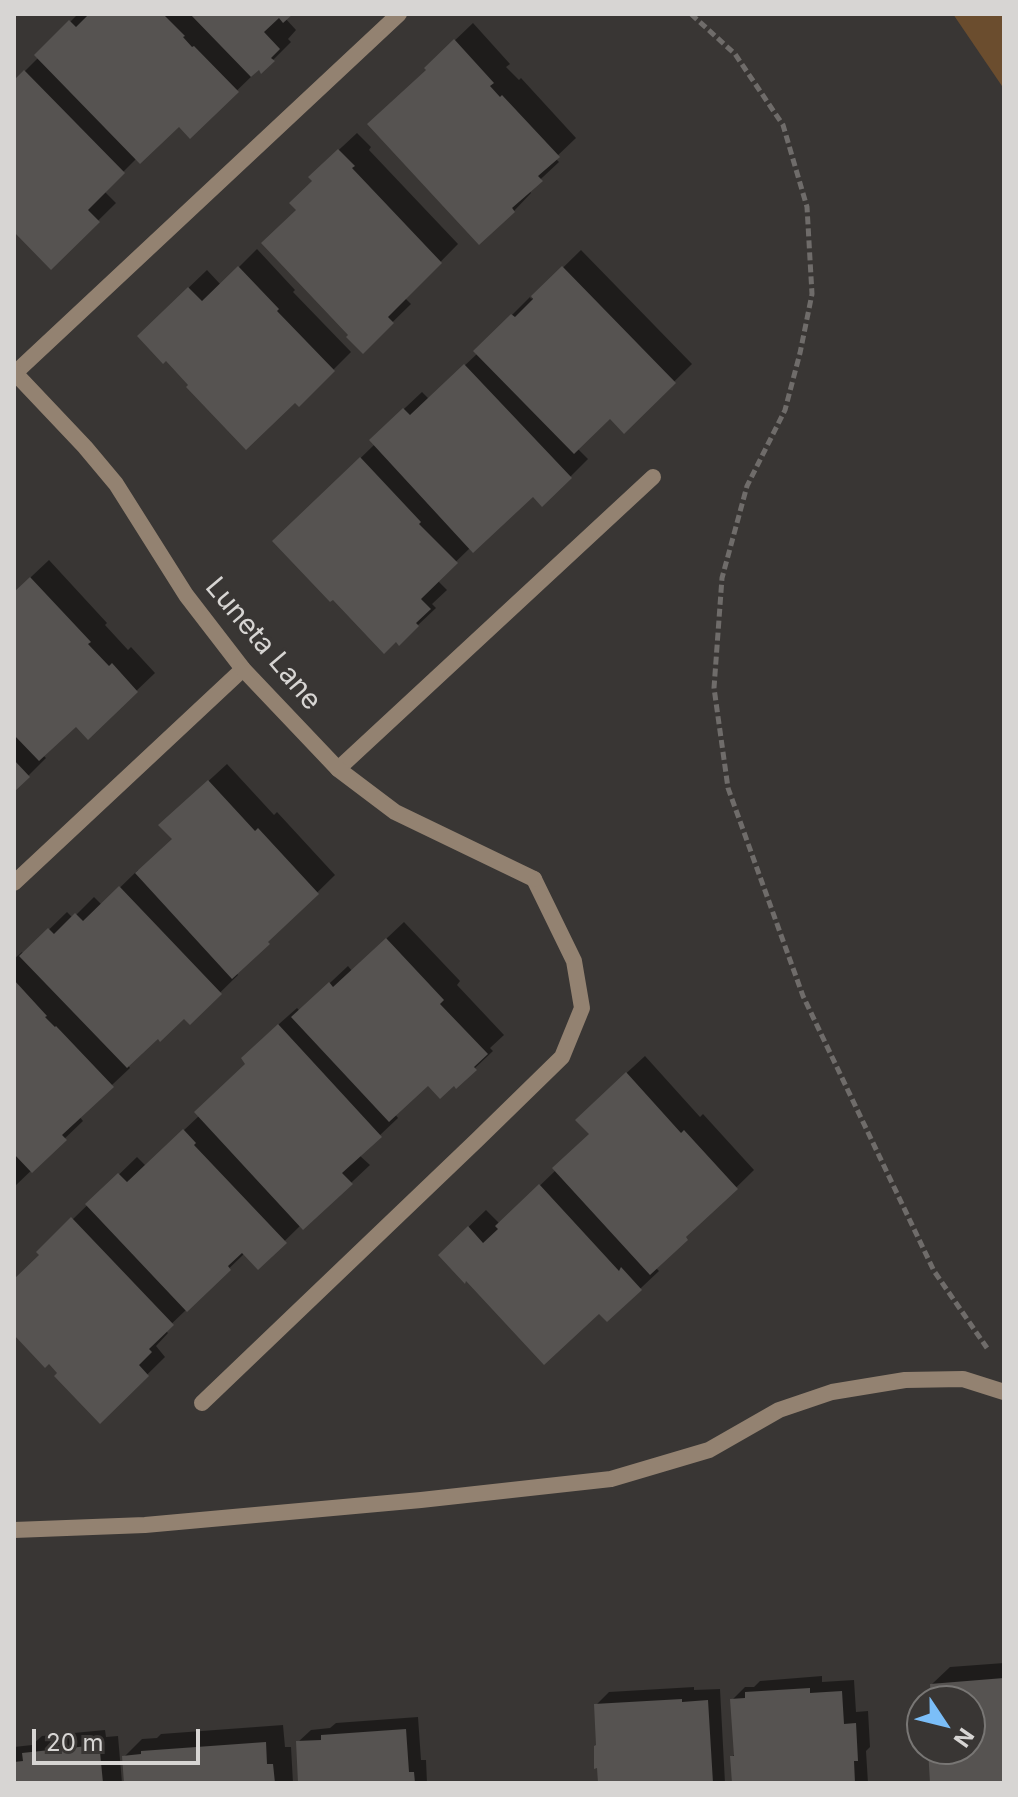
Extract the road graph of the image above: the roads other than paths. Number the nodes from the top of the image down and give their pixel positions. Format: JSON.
{"nodes":[{"id":1,"x":399,"y":14,"type":"edge"},
{"id":2,"x":14,"y":372,"type":"edge"},
{"id":3,"x":653,"y":477,"type":"dead end"},
{"id":4,"x":243,"y":669,"type":"junction"},
{"id":5,"x":338,"y":769,"type":"junction"},
{"id":6,"x":14,"y":883,"type":"edge"},
{"id":7,"x":1004,"y":1392,"type":"edge"},
{"id":8,"x":202,"y":1403,"type":"dead end"},
{"id":9,"x":14,"y":1530,"type":"edge"}],
"edges":[{"from":1,"to":2,"type":"street"},
{"from":2,"to":4,"type":"street","name":"Luneta Lane"},
{"from":3,"to":5,"type":"street"},
{"from":4,"to":5,"type":"street","name":"Luneta Lane"},
{"from":4,"to":6,"type":"street"},
{"from":5,"to":8,"type":"street","name":"Luneta Lane"},
{"from":7,"to":9,"type":"street"}]}
